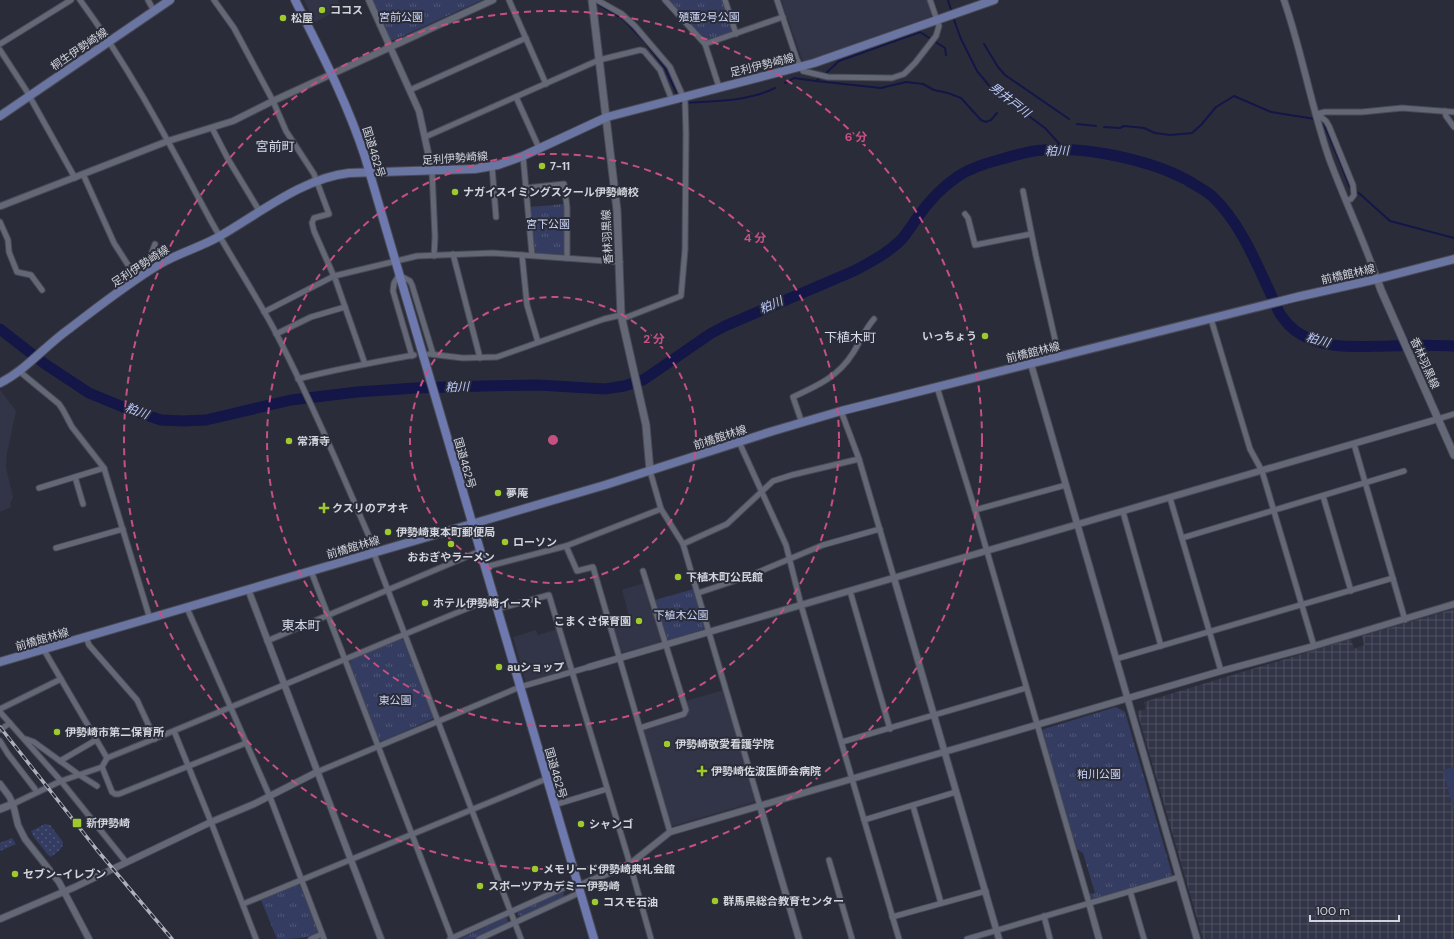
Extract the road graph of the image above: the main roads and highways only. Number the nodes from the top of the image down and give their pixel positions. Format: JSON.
{"nodes":[{"id":1,"x":170,"y":0,"type":"edge"},
{"id":2,"x":295,"y":0,"type":"edge"},
{"id":3,"x":594,"y":1,"type":"edge"},
{"id":4,"x":989,"y":1,"type":"edge"},
{"id":5,"x":0,"y":116,"type":"edge"},
{"id":6,"x":607,"y":116,"type":"junction"},
{"id":7,"x":369,"y":172,"type":"junction"},
{"id":8,"x":1454,"y":259,"type":"edge"},
{"id":9,"x":1377,"y":279,"type":"junction"},
{"id":10,"x":0,"y":383,"type":"edge"},
{"id":11,"x":1454,"y":455,"type":"edge"},
{"id":12,"x":650,"y":471,"type":"junction"},
{"id":13,"x":472,"y":524,"type":"junction"},
{"id":14,"x":0,"y":662,"type":"edge"},
{"id":15,"x":13,"y":804,"type":"road end"},
{"id":16,"x":0,"y":809,"type":"edge"},
{"id":17,"x":594,"y":939,"type":"edge"}],
"edges":[{"from":1,"to":5,"type":"main road","name":"桐生伊勢崎線"},
{"from":2,"to":7,"type":"highway","name":"国道462号"},
{"from":3,"to":6,"type":"main road","name":"香林羽黒線"},
{"from":4,"to":6,"type":"main road","name":"足利伊勢崎線"},
{"from":6,"to":7,"type":"main road","name":"足利伊勢崎線"},
{"from":6,"to":12,"type":"main road","name":"香林羽黒線"},
{"from":7,"to":10,"type":"main road","name":"足利伊勢崎線"},
{"from":7,"to":13,"type":"highway","name":"国道462号"},
{"from":8,"to":9,"type":"main road","name":"前橋館林線"},
{"from":9,"to":11,"type":"main road","name":"香林羽黒線"},
{"from":9,"to":12,"type":"main road","name":"前橋館林線"},
{"from":12,"to":13,"type":"main road","name":"前橋館林線"},
{"from":13,"to":14,"type":"main road","name":"前橋館林線"},
{"from":13,"to":17,"type":"highway","name":"国道462号"},
{"from":15,"to":16,"type":"main road"}]}
